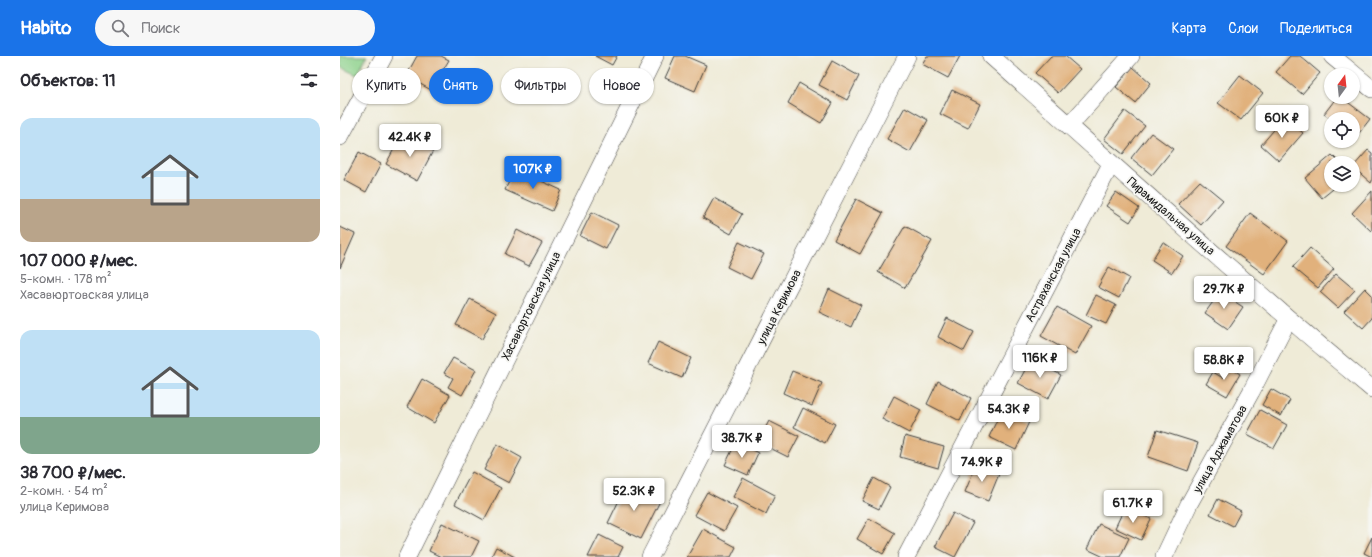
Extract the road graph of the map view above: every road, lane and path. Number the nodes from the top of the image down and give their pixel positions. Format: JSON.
{"nodes":[{"id":1,"x":384,"y":56,"type":"edge"},
{"id":2,"x":655,"y":56,"type":"edge"},
{"id":3,"x":907,"y":56,"type":"edge"},
{"id":4,"x":991,"y":56,"type":"edge"},
{"id":5,"x":1131,"y":56,"type":"edge"},
{"id":6,"x":1332,"y":56,"type":"edge"},
{"id":7,"x":1372,"y":89,"type":"edge"},
{"id":8,"x":1069,"y":126,"type":"junction"},
{"id":9,"x":340,"y":137,"type":"edge"},
{"id":10,"x":1111,"y":164,"type":"junction"},
{"id":11,"x":1288,"y":320,"type":"junction"},
{"id":12,"x":1372,"y":389,"type":"edge"},
{"id":13,"x":407,"y":557,"type":"edge"},
{"id":14,"x":650,"y":557,"type":"edge"},
{"id":15,"x":906,"y":557,"type":"edge"},
{"id":16,"x":1164,"y":557,"type":"edge"}],
"edges":[{"from":1,"to":9,"type":"street"},
{"from":2,"to":13,"type":"street","name":"Хасавюртовская улица"},
{"from":3,"to":14,"type":"street","name":"улица Керимова"},
{"from":4,"to":8,"type":"street","name":"Пирамидальная улица"},
{"from":5,"to":8,"type":"street"},
{"from":6,"to":7,"type":"street"},
{"from":8,"to":10,"type":"street","name":"Пирамидальная улица"},
{"from":10,"to":11,"type":"street","name":"Пирамидальная улица"},
{"from":10,"to":15,"type":"street","name":"Астраханская улица"},
{"from":11,"to":12,"type":"street","name":"Пирамидальная улица"},
{"from":11,"to":16,"type":"street","name":"улица Аджаматова"}]}
